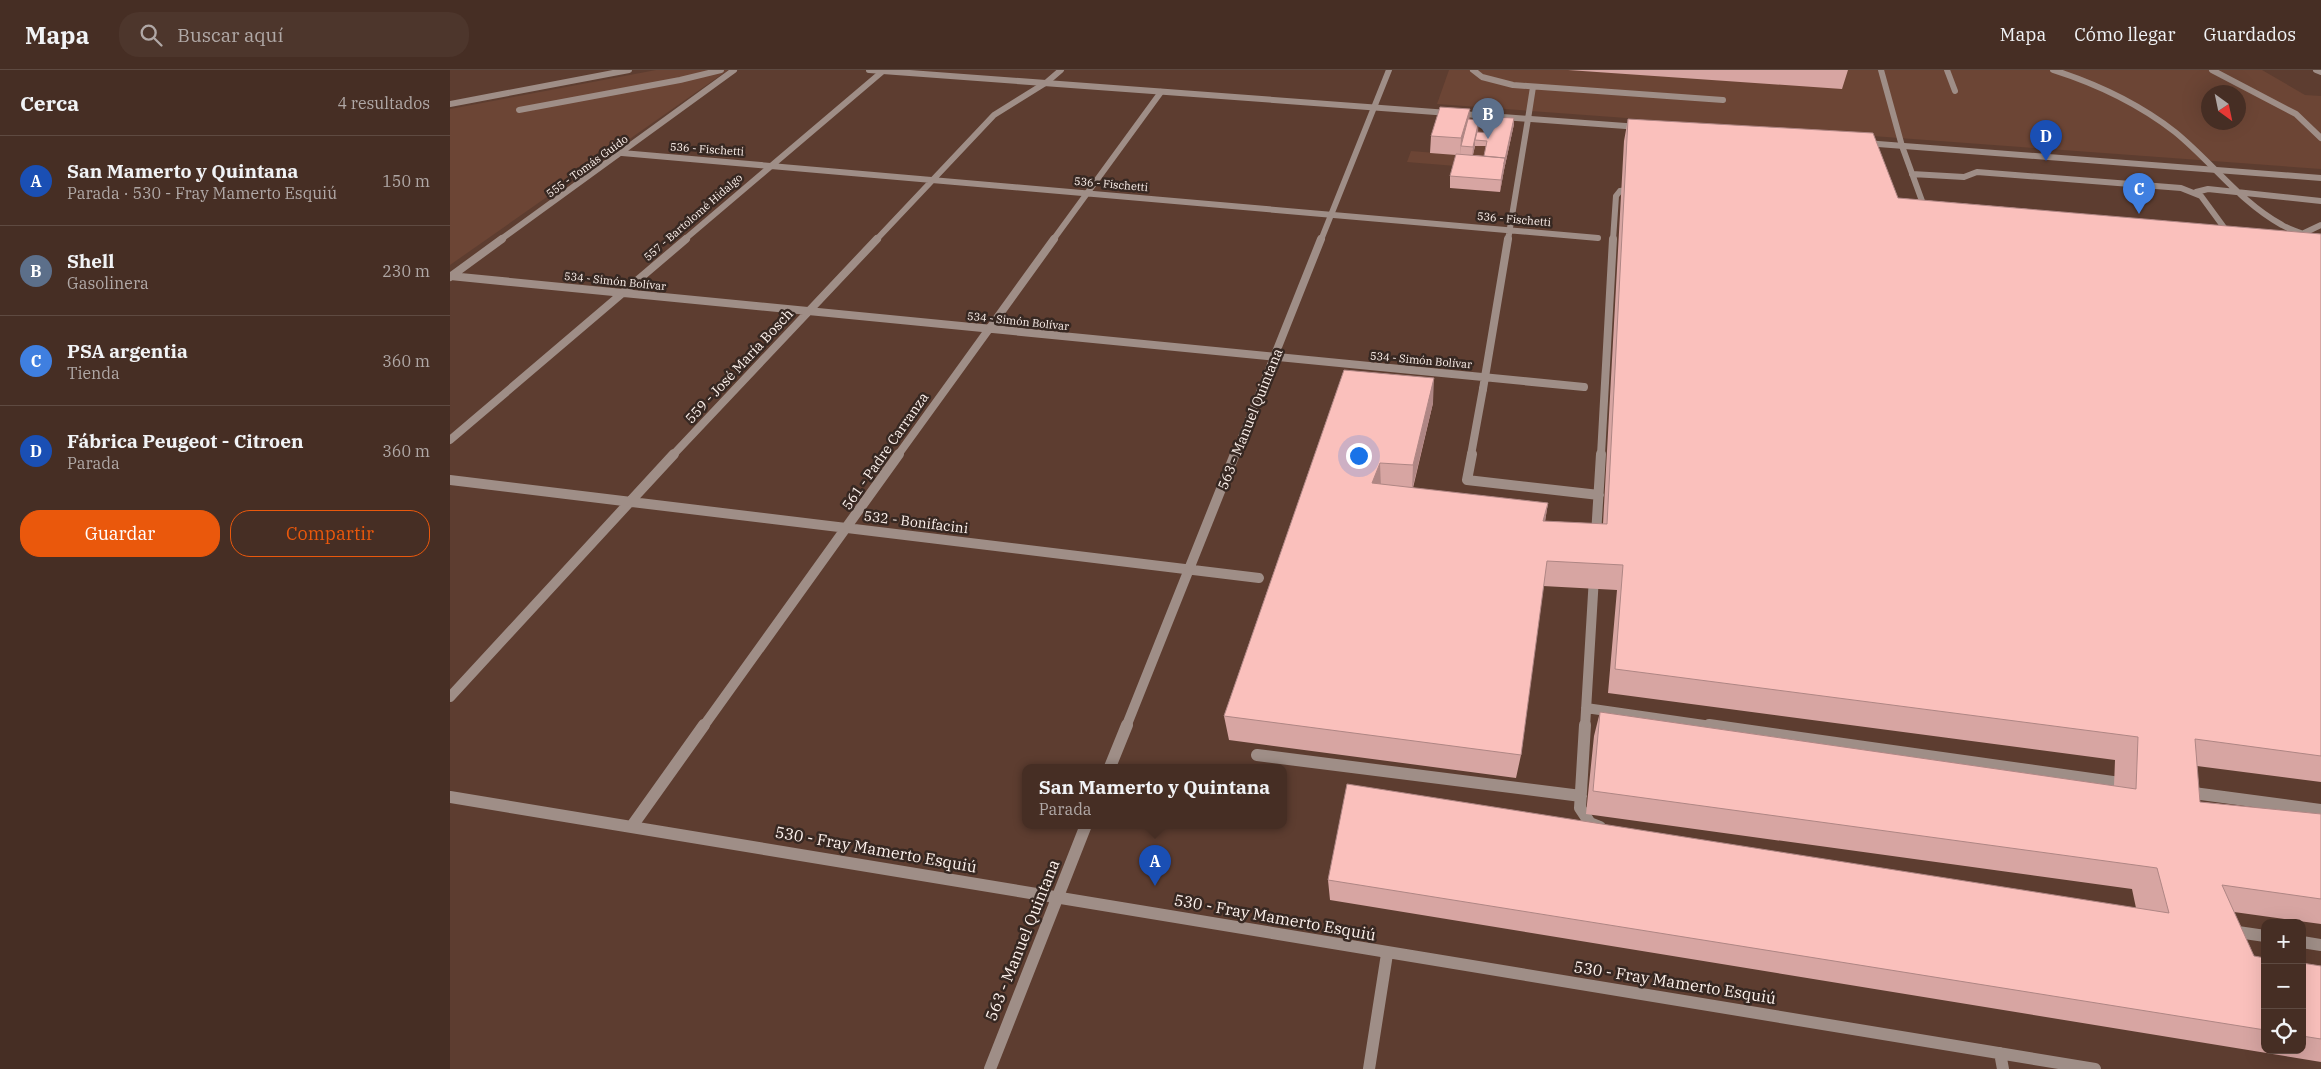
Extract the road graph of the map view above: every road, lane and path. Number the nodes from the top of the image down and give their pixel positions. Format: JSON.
{"nodes":[{"id":1,"x":629,"y":70,"type":"edge"},
{"id":2,"x":721,"y":70,"type":"edge"},
{"id":3,"x":734,"y":70,"type":"edge"},
{"id":4,"x":869,"y":70,"type":"edge"},
{"id":5,"x":1061,"y":70,"type":"edge"},
{"id":6,"x":1389,"y":70,"type":"edge"},
{"id":7,"x":1473,"y":70,"type":"edge"},
{"id":8,"x":1881,"y":70,"type":"edge"},
{"id":9,"x":1947,"y":70,"type":"edge"},
{"id":10,"x":2053,"y":70,"type":"edge"},
{"id":11,"x":2212,"y":70,"type":"edge"},
{"id":12,"x":2316,"y":70,"type":"edge"},
{"id":13,"x":883,"y":71,"type":"edge"},
{"id":14,"x":2321,"y":72,"type":"edge"},
{"id":15,"x":1047,"y":82,"type":"junction"},
{"id":16,"x":1533,"y":87,"type":"junction"},
{"id":17,"x":1956,"y":91,"type":"dead end"},
{"id":18,"x":1161,"y":92,"type":"junction"},
{"id":19,"x":1723,"y":100,"type":"dead end"},
{"id":20,"x":450,"y":104,"type":"edge"},
{"id":21,"x":1374,"y":108,"type":"junction"},
{"id":22,"x":520,"y":110,"type":"dead end"},
{"id":23,"x":1528,"y":119,"type":"junction"},
{"id":24,"x":1646,"y":128,"type":"edge"},
{"id":25,"x":2321,"y":138,"type":"edge"},
{"id":26,"x":1853,"y":142,"type":"edge"},
{"id":27,"x":1902,"y":146,"type":"junction"},
{"id":28,"x":622,"y":153,"type":"junction"},
{"id":29,"x":772,"y":165,"type":"junction"},
{"id":30,"x":1912,"y":174,"type":"junction"},
{"id":31,"x":2321,"y":178,"type":"edge"},
{"id":32,"x":933,"y":179,"type":"junction"},
{"id":33,"x":1650,"y":190,"type":"edge"},
{"id":34,"x":2196,"y":192,"type":"junction"},
{"id":35,"x":1088,"y":193,"type":"junction"},
{"id":36,"x":2321,"y":201,"type":"edge"},
{"id":37,"x":1926,"y":213,"type":"edge"},
{"id":38,"x":1331,"y":214,"type":"junction"},
{"id":39,"x":2321,"y":225,"type":"edge"},
{"id":40,"x":1510,"y":230,"type":"junction"},
{"id":41,"x":2302,"y":234,"type":"junction"},
{"id":42,"x":1598,"y":238,"type":"dead end"},
{"id":43,"x":2241,"y":238,"type":"edge"},
{"id":44,"x":2301,"y":242,"type":"edge"},
{"id":45,"x":2321,"y":242,"type":"edge"},
{"id":46,"x":450,"y":276,"type":"edge"},
{"id":47,"x":623,"y":293,"type":"junction"},
{"id":48,"x":809,"y":311,"type":"junction"},
{"id":49,"x":988,"y":329,"type":"junction"},
{"id":50,"x":1274,"y":358,"type":"junction"},
{"id":51,"x":1485,"y":377,"type":"junction"},
{"id":52,"x":1584,"y":387,"type":"dead end"},
{"id":53,"x":450,"y":440,"type":"edge"},
{"id":54,"x":450,"y":480,"type":"edge"},
{"id":55,"x":1599,"y":496,"type":"junction"},
{"id":56,"x":630,"y":501,"type":"junction"},
{"id":57,"x":848,"y":527,"type":"junction"},
{"id":58,"x":1596,"y":544,"type":"edge"},
{"id":59,"x":1595,"y":563,"type":"edge"},
{"id":60,"x":1190,"y":569,"type":"junction"},
{"id":61,"x":1259,"y":578,"type":"dead end"},
{"id":62,"x":450,"y":697,"type":"edge"},
{"id":63,"x":1586,"y":708,"type":"junction"},
{"id":64,"x":1257,"y":755,"type":"dead end"},
{"id":65,"x":1111,"y":764,"type":"edge"},
{"id":66,"x":2135,"y":785,"type":"edge"},
{"id":67,"x":2174,"y":790,"type":"edge"},
{"id":68,"x":1581,"y":796,"type":"junction"},
{"id":69,"x":450,"y":797,"type":"edge"},
{"id":70,"x":2321,"y":810,"type":"edge"},
{"id":71,"x":632,"y":826,"type":"junction"},
{"id":72,"x":1084,"y":829,"type":"edge"},
{"id":73,"x":1609,"y":830,"type":"edge"},
{"id":74,"x":1057,"y":897,"type":"junction"},
{"id":75,"x":2216,"y":928,"type":"edge"},
{"id":76,"x":2261,"y":935,"type":"edge"},
{"id":77,"x":2306,"y":943,"type":"edge"},
{"id":78,"x":2321,"y":945,"type":"edge"},
{"id":79,"x":1387,"y":954,"type":"junction"},
{"id":80,"x":2000,"y":1053,"type":"junction"},
{"id":81,"x":990,"y":1069,"type":"edge"},
{"id":82,"x":1368,"y":1069,"type":"edge"},
{"id":83,"x":2004,"y":1069,"type":"edge"},
{"id":84,"x":2095,"y":1069,"type":"edge"}],
"edges":[{"from":1,"to":20,"type":"street"},
{"from":2,"to":22,"type":"street"},
{"from":3,"to":28,"type":"street","name":"555 - Tomás Guido"},
{"from":4,"to":13,"type":"street"},
{"from":5,"to":15,"type":"street","name":"559 - José María Bosch"},
{"from":6,"to":21,"type":"street","name":"563 - Manuel Quintana"},
{"from":7,"to":16,"type":"street"},
{"from":8,"to":27,"type":"street"},
{"from":9,"to":17,"type":"street"},
{"from":10,"to":41,"type":"street"},
{"from":11,"to":25,"type":"street"},
{"from":12,"to":14,"type":"street"},
{"from":13,"to":15,"type":"street"},
{"from":13,"to":29,"type":"street","name":"557 - Bartolomé Hidalgo"},
{"from":15,"to":18,"type":"street"},
{"from":15,"to":32,"type":"street","name":"559 - José María Bosch"},
{"from":16,"to":19,"type":"street"},
{"from":16,"to":23,"type":"street"},
{"from":18,"to":21,"type":"street"},
{"from":18,"to":35,"type":"street","name":"561 - Padre Carranza"},
{"from":21,"to":23,"type":"street"},
{"from":21,"to":38,"type":"street","name":"563 - Manuel Quintana"},
{"from":23,"to":24,"type":"street"},
{"from":23,"to":40,"type":"street"},
{"from":26,"to":27,"type":"street"},
{"from":27,"to":30,"type":"street"},
{"from":27,"to":31,"type":"street"},
{"from":28,"to":29,"type":"street","name":"536 - Fischetti"},
{"from":28,"to":46,"type":"street","name":"555 - Tomás Guido"},
{"from":29,"to":32,"type":"street","name":"536 - Fischetti"},
{"from":29,"to":47,"type":"street","name":"557 - Bartolomé Hidalgo"},
{"from":30,"to":34,"type":"street"},
{"from":30,"to":37,"type":"street"},
{"from":32,"to":35,"type":"street","name":"536 - Fischetti"},
{"from":32,"to":48,"type":"street","name":"559 - José María Bosch"},
{"from":33,"to":55,"type":"street"},
{"from":34,"to":36,"type":"street"},
{"from":34,"to":43,"type":"street"},
{"from":35,"to":38,"type":"street","name":"536 - Fischetti"},
{"from":35,"to":49,"type":"street","name":"561 - Padre Carranza"},
{"from":38,"to":40,"type":"street","name":"536 - Fischetti"},
{"from":38,"to":50,"type":"street","name":"563 - Manuel Quintana"},
{"from":39,"to":41,"type":"street"},
{"from":40,"to":42,"type":"street","name":"536 - Fischetti"},
{"from":40,"to":51,"type":"street"},
{"from":41,"to":45,"type":"street"},
{"from":44,"to":45,"type":"street"},
{"from":46,"to":47,"type":"street","name":"534 - Simón Bolívar"},
{"from":47,"to":48,"type":"street","name":"534 - Simón Bolívar"},
{"from":47,"to":53,"type":"street","name":"557 - Bartolomé Hidalgo"},
{"from":48,"to":49,"type":"street","name":"534 - Simón Bolívar"},
{"from":48,"to":56,"type":"street","name":"559 - José María Bosch"},
{"from":49,"to":50,"type":"street","name":"534 - Simón Bolívar"},
{"from":49,"to":57,"type":"street","name":"561 - Padre Carranza"},
{"from":50,"to":51,"type":"street","name":"534 - Simón Bolívar"},
{"from":50,"to":60,"type":"street","name":"563 - Manuel Quintana"},
{"from":51,"to":52,"type":"street","name":"534 - Simón Bolívar"},
{"from":51,"to":55,"type":"street"},
{"from":54,"to":56,"type":"street","name":"532 - Bonifacini"},
{"from":55,"to":58,"type":"street"},
{"from":56,"to":57,"type":"street","name":"532 - Bonifacini"},
{"from":56,"to":62,"type":"street","name":"559 - José María Bosch"},
{"from":57,"to":60,"type":"street","name":"532 - Bonifacini"},
{"from":57,"to":71,"type":"street","name":"561 - Padre Carranza"},
{"from":59,"to":63,"type":"street"},
{"from":60,"to":61,"type":"street","name":"532 - Bonifacini"},
{"from":60,"to":65,"type":"street","name":"563 - Manuel Quintana"},
{"from":63,"to":66,"type":"street"},
{"from":63,"to":68,"type":"street"},
{"from":64,"to":68,"type":"street"},
{"from":67,"to":70,"type":"street"},
{"from":68,"to":73,"type":"street"},
{"from":69,"to":71,"type":"street","name":"530 - Fray Mamerto Esquiú"},
{"from":71,"to":74,"type":"street","name":"530 - Fray Mamerto Esquiú"},
{"from":72,"to":74,"type":"street","name":"563 - Manuel Quintana"},
{"from":74,"to":79,"type":"street","name":"530 - Fray Mamerto Esquiú"},
{"from":74,"to":81,"type":"street","name":"563 - Manuel Quintana"},
{"from":75,"to":76,"type":"street"},
{"from":77,"to":78,"type":"street"},
{"from":79,"to":80,"type":"street","name":"530 - Fray Mamerto Esquiú"},
{"from":79,"to":82,"type":"street"},
{"from":80,"to":83,"type":"street"},
{"from":80,"to":84,"type":"street","name":"530 - Fray Mamerto Esquiú"}]}
